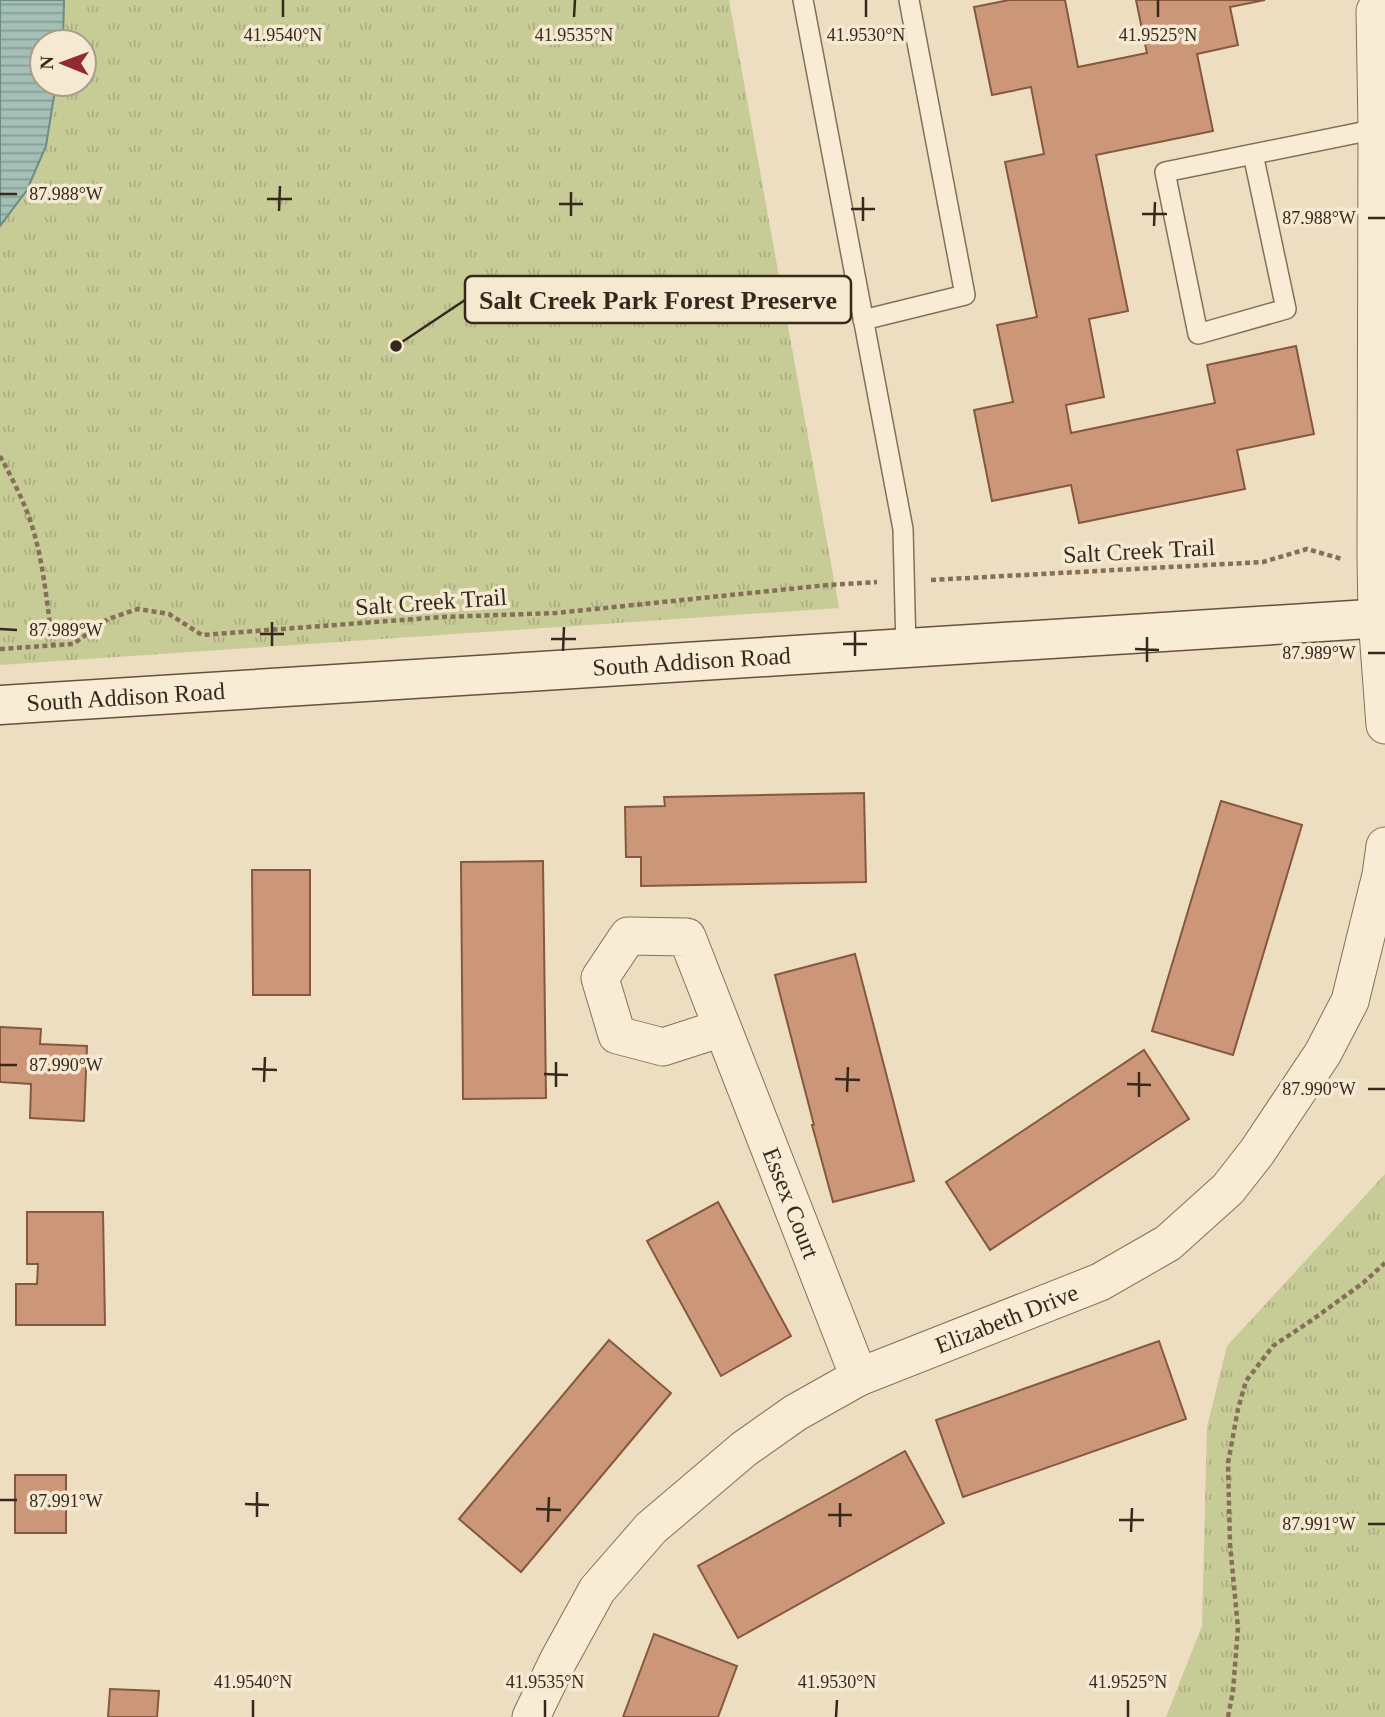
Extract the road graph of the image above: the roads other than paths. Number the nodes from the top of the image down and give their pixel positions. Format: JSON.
{"nodes":[{"id":1,"x":803,"y":0,"type":"edge"},
{"id":2,"x":909,"y":0,"type":"edge"},
{"id":3,"x":1381,"y":0,"type":"edge"},
{"id":4,"x":1377,"y":129,"type":"junction"},
{"id":5,"x":1253,"y":154,"type":"junction"},
{"id":6,"x":863,"y":320,"type":"junction"},
{"id":7,"x":1381,"y":618,"type":"edge"},
{"id":8,"x":906,"y":649,"type":"junction"},
{"id":9,"x":0,"y":705,"type":"edge"},
{"id":10,"x":1385,"y":725,"type":"edge"},
{"id":11,"x":1385,"y":846,"type":"edge"},
{"id":12,"x":723,"y":1028,"type":"dead end"},
{"id":13,"x":859,"y":1377,"type":"junction"},
{"id":14,"x":531,"y":1717,"type":"edge"}],
"edges":[{"from":1,"to":6,"type":"lane"},
{"from":2,"to":6,"type":"lane"},
{"from":3,"to":4,"type":"street"},
{"from":4,"to":5,"type":"lane"},
{"from":4,"to":7,"type":"street"},
{"from":5,"to":5,"type":"lane"},
{"from":6,"to":8,"type":"lane"},
{"from":7,"to":8,"type":"street","name":"South Addison Road"},
{"from":7,"to":10,"type":"street"},
{"from":8,"to":9,"type":"street","name":"South Addison Road"},
{"from":11,"to":13,"type":"street","name":"Elizabeth Drive"},
{"from":12,"to":13,"type":"street","name":"Essex Court"},
{"from":13,"to":14,"type":"street","name":"Elizabeth Drive"}]}
